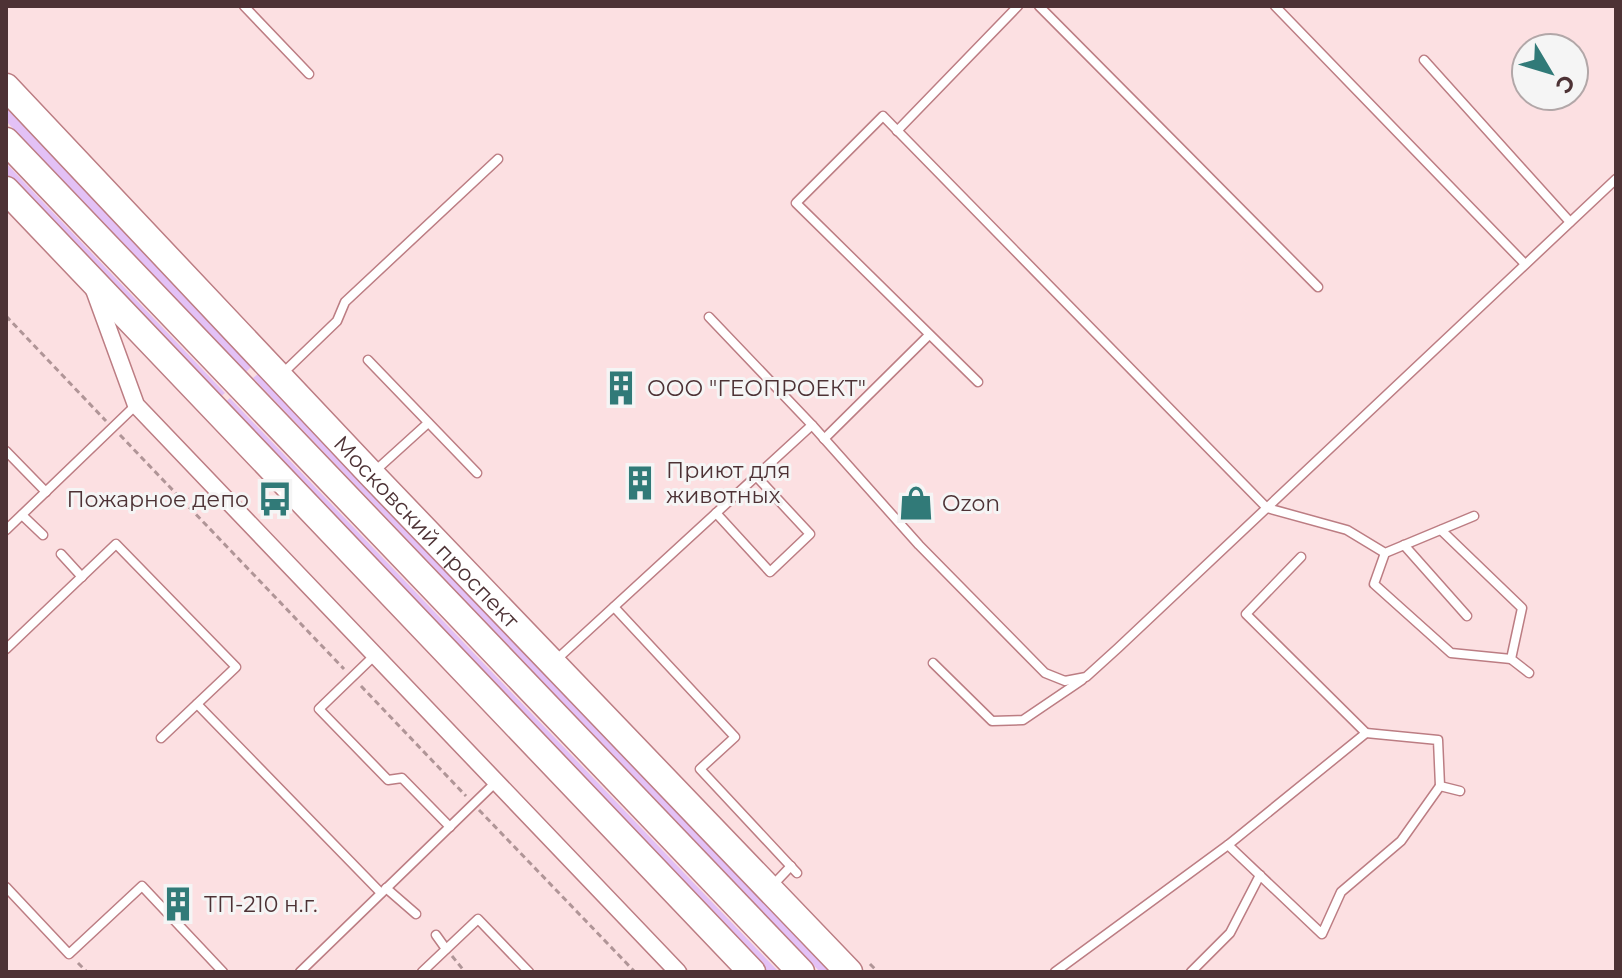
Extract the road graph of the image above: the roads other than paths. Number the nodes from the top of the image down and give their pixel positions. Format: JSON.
{"nodes":[{"id":1,"x":244,"y":6,"type":"edge"},
{"id":2,"x":1018,"y":6,"type":"edge"},
{"id":3,"x":1039,"y":6,"type":"edge"},
{"id":4,"x":1275,"y":6,"type":"edge"},
{"id":5,"x":1424,"y":60,"type":"dead end"},
{"id":6,"x":309,"y":74,"type":"dead end"},
{"id":7,"x":6,"y":87,"type":"edge"},
{"id":8,"x":897,"y":131,"type":"junction"},
{"id":9,"x":6,"y":141,"type":"edge"},
{"id":10,"x":498,"y":159,"type":"dead end"},
{"id":11,"x":1616,"y":179,"type":"edge"},
{"id":12,"x":6,"y":190,"type":"edge"},
{"id":13,"x":1570,"y":222,"type":"junction"},
{"id":14,"x":1525,"y":264,"type":"junction"},
{"id":15,"x":90,"y":278,"type":"junction"},
{"id":16,"x":1318,"y":287,"type":"dead end"},
{"id":17,"x":709,"y":317,"type":"dead end"},
{"id":18,"x":929,"y":335,"type":"junction"},
{"id":19,"x":368,"y":360,"type":"dead end"},
{"id":20,"x":279,"y":376,"type":"junction"},
{"id":21,"x":978,"y":382,"type":"dead end"},
{"id":22,"x":136,"y":405,"type":"junction"},
{"id":23,"x":428,"y":423,"type":"junction"},
{"id":24,"x":812,"y":425,"type":"junction"},
{"id":25,"x":824,"y":439,"type":"junction"},
{"id":26,"x":6,"y":451,"type":"edge"},
{"id":27,"x":477,"y":473,"type":"dead end"},
{"id":28,"x":371,"y":474,"type":"junction"},
{"id":29,"x":756,"y":476,"type":"junction"},
{"id":30,"x":46,"y":492,"type":"junction"},
{"id":31,"x":1267,"y":508,"type":"junction"},
{"id":32,"x":716,"y":513,"type":"junction"},
{"id":33,"x":22,"y":515,"type":"junction"},
{"id":34,"x":1474,"y":516,"type":"dead end"},
{"id":35,"x":6,"y":530,"type":"edge"},
{"id":36,"x":1441,"y":530,"type":"junction"},
{"id":37,"x":43,"y":535,"type":"dead end"},
{"id":38,"x":1404,"y":545,"type":"junction"},
{"id":39,"x":1385,"y":553,"type":"junction"},
{"id":40,"x":61,"y":554,"type":"dead end"},
{"id":41,"x":1301,"y":557,"type":"dead end"},
{"id":42,"x":82,"y":577,"type":"junction"},
{"id":43,"x":614,"y":607,"type":"junction"},
{"id":44,"x":1467,"y":616,"type":"dead end"},
{"id":45,"x":6,"y":649,"type":"edge"},
{"id":46,"x":375,"y":655,"type":"junction"},
{"id":47,"x":1511,"y":659,"type":"junction"},
{"id":48,"x":553,"y":663,"type":"junction"},
{"id":49,"x":933,"y":663,"type":"dead end"},
{"id":50,"x":1529,"y":673,"type":"dead end"},
{"id":51,"x":1086,"y":677,"type":"junction"},
{"id":52,"x":197,"y":704,"type":"junction"},
{"id":53,"x":1366,"y":733,"type":"junction"},
{"id":54,"x":161,"y":738,"type":"dead end"},
{"id":55,"x":496,"y":782,"type":"junction"},
{"id":56,"x":1440,"y":786,"type":"junction"},
{"id":57,"x":1460,"y":791,"type":"dead end"},
{"id":58,"x":450,"y":827,"type":"junction"},
{"id":59,"x":1228,"y":845,"type":"junction"},
{"id":60,"x":1260,"y":875,"type":"junction"},
{"id":61,"x":6,"y":887,"type":"edge"},
{"id":62,"x":769,"y":888,"type":"junction"},
{"id":63,"x":384,"y":891,"type":"junction"},
{"id":64,"x":416,"y":914,"type":"dead end"},
{"id":65,"x":436,"y":935,"type":"dead end"},
{"id":66,"x":446,"y":949,"type":"junction"},
{"id":67,"x":860,"y":968,"type":"edge"},
{"id":68,"x":223,"y":972,"type":"edge"},
{"id":69,"x":300,"y":972,"type":"edge"},
{"id":70,"x":422,"y":972,"type":"edge"},
{"id":71,"x":529,"y":972,"type":"edge"},
{"id":72,"x":678,"y":972,"type":"edge"},
{"id":73,"x":752,"y":972,"type":"edge"},
{"id":74,"x":801,"y":972,"type":"edge"},
{"id":75,"x":1055,"y":972,"type":"edge"},
{"id":76,"x":1191,"y":972,"type":"edge"}],
"edges":[{"from":1,"to":6,"type":"lane"},
{"from":2,"to":8,"type":"lane"},
{"from":3,"to":16,"type":"lane"},
{"from":4,"to":14,"type":"lane"},
{"from":5,"to":13,"type":"lane"},
{"from":7,"to":20,"type":"main road","name":"Московский проспект"},
{"from":8,"to":18,"type":"lane"},
{"from":8,"to":31,"type":"lane"},
{"from":9,"to":74,"type":"main road","name":"Московский проспект"},
{"from":10,"to":20,"type":"lane"},
{"from":11,"to":13,"type":"lane"},
{"from":12,"to":15,"type":"main road"},
{"from":13,"to":14,"type":"lane"},
{"from":14,"to":31,"type":"lane"},
{"from":15,"to":22,"type":"street"},
{"from":15,"to":73,"type":"main road"},
{"from":17,"to":24,"type":"lane"},
{"from":18,"to":21,"type":"lane"},
{"from":18,"to":25,"type":"lane"},
{"from":19,"to":23,"type":"lane"},
{"from":20,"to":28,"type":"main road","name":"Московский проспект"},
{"from":22,"to":30,"type":"lane"},
{"from":22,"to":46,"type":"street"},
{"from":23,"to":27,"type":"lane"},
{"from":23,"to":28,"type":"lane"},
{"from":24,"to":25,"type":"lane"},
{"from":24,"to":29,"type":"lane"},
{"from":25,"to":51,"type":"lane"},
{"from":26,"to":30,"type":"lane"},
{"from":28,"to":48,"type":"main road","name":"Московский проспект"},
{"from":29,"to":32,"type":"lane"},
{"from":29,"to":32,"type":"lane"},
{"from":30,"to":33,"type":"lane"},
{"from":31,"to":39,"type":"lane"},
{"from":31,"to":51,"type":"lane"},
{"from":32,"to":43,"type":"lane"},
{"from":33,"to":35,"type":"lane"},
{"from":33,"to":37,"type":"lane"},
{"from":34,"to":36,"type":"lane"},
{"from":36,"to":38,"type":"lane"},
{"from":36,"to":47,"type":"lane"},
{"from":38,"to":39,"type":"lane"},
{"from":38,"to":44,"type":"lane"},
{"from":39,"to":47,"type":"lane"},
{"from":40,"to":42,"type":"lane"},
{"from":41,"to":53,"type":"lane"},
{"from":42,"to":45,"type":"lane"},
{"from":42,"to":52,"type":"lane"},
{"from":43,"to":48,"type":"lane"},
{"from":43,"to":62,"type":"lane"},
{"from":46,"to":55,"type":"street"},
{"from":46,"to":58,"type":"lane"},
{"from":47,"to":50,"type":"lane"},
{"from":48,"to":62,"type":"main road","name":"Московский проспект"},
{"from":49,"to":51,"type":"lane"},
{"from":52,"to":54,"type":"lane"},
{"from":52,"to":63,"type":"lane"},
{"from":53,"to":56,"type":"lane"},
{"from":53,"to":59,"type":"lane"},
{"from":55,"to":58,"type":"lane"},
{"from":55,"to":72,"type":"street"},
{"from":56,"to":57,"type":"lane"},
{"from":56,"to":60,"type":"lane"},
{"from":58,"to":63,"type":"lane"},
{"from":59,"to":60,"type":"lane"},
{"from":59,"to":75,"type":"lane"},
{"from":60,"to":76,"type":"lane"},
{"from":61,"to":68,"type":"lane"},
{"from":62,"to":67,"type":"main road","name":"Московский проспект"},
{"from":63,"to":64,"type":"lane"},
{"from":63,"to":69,"type":"lane"},
{"from":65,"to":66,"type":"lane"},
{"from":66,"to":70,"type":"lane"},
{"from":66,"to":71,"type":"lane"}]}
